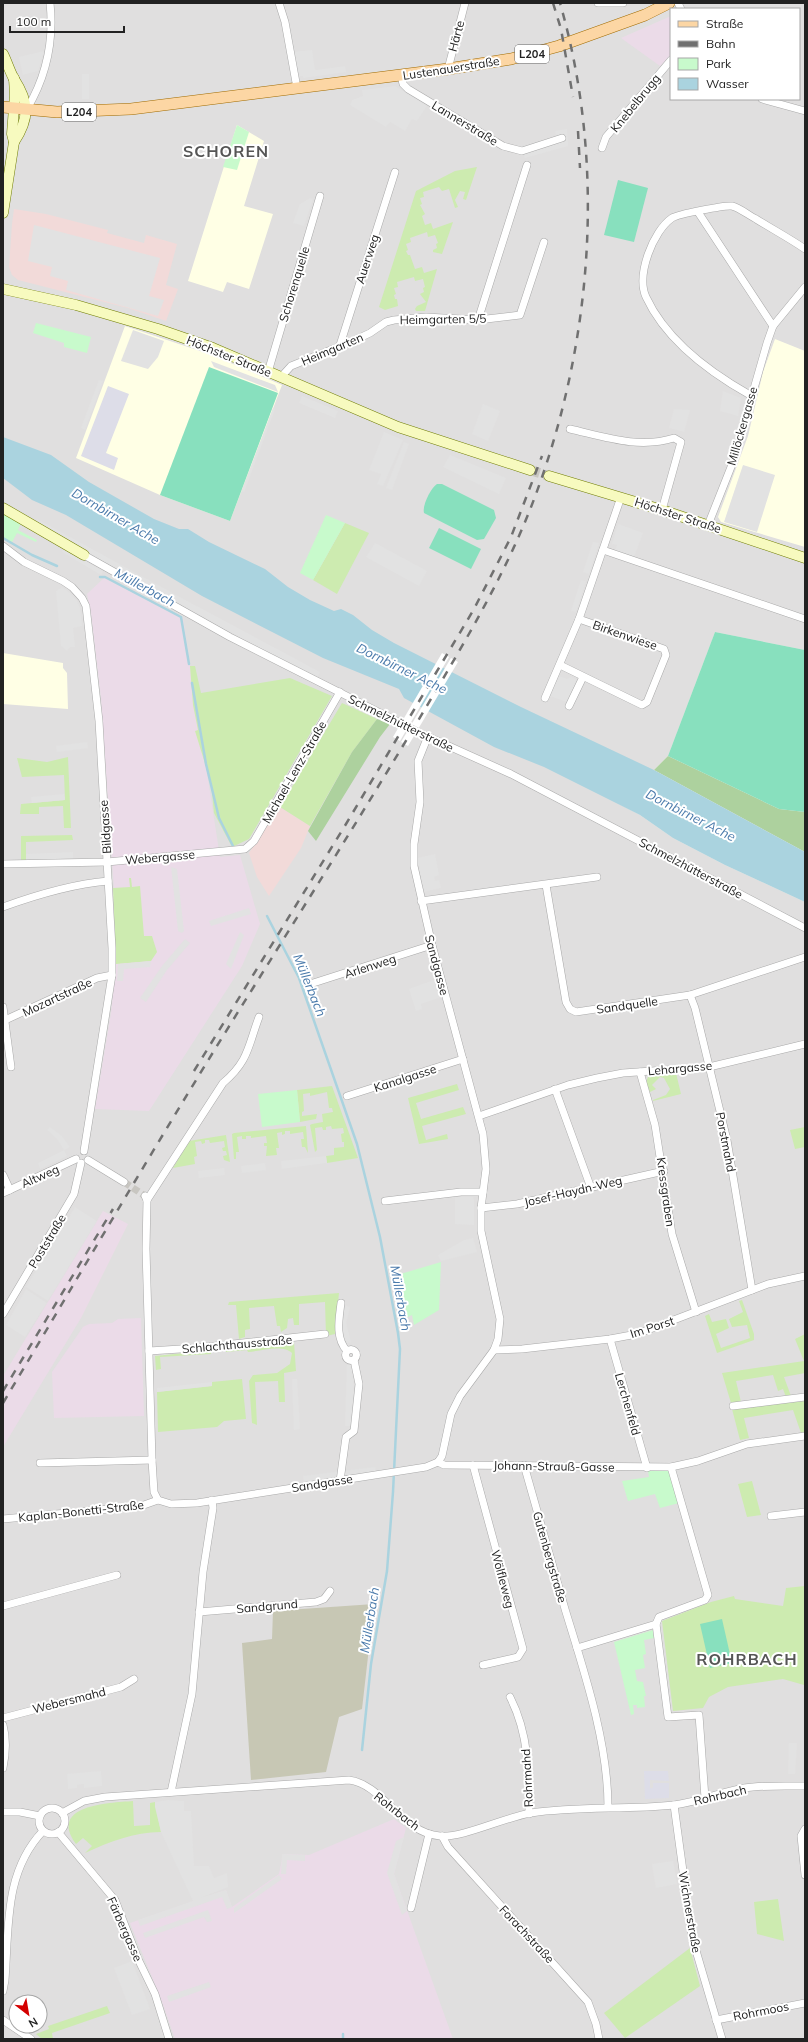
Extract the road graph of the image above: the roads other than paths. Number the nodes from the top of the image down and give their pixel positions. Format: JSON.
{"nodes":[{"id":1,"x":50,"y":3,"type":"edge"},
{"id":2,"x":279,"y":3,"type":"edge"},
{"id":3,"x":465,"y":3,"type":"edge"},
{"id":4,"x":598,"y":3,"type":"edge"},
{"id":5,"x":623,"y":3,"type":"edge"},
{"id":6,"x":669,"y":3,"type":"edge"},
{"id":7,"x":3,"y":54,"type":"edge"},
{"id":8,"x":670,"y":61,"type":"edge"},
{"id":9,"x":448,"y":70,"type":"junction"},
{"id":10,"x":401,"y":76,"type":"junction"},
{"id":11,"x":14,"y":78,"type":"junction"},
{"id":12,"x":296,"y":88,"type":"junction"},
{"id":13,"x":766,"y":100,"type":"edge"},
{"id":14,"x":3,"y":107,"type":"edge"},
{"id":15,"x":14,"y":108,"type":"junction"},
{"id":16,"x":27,"y":109,"type":"junction"},
{"id":17,"x":805,"y":111,"type":"edge"},
{"id":18,"x":562,"y":138,"type":"dead end"},
{"id":19,"x":14,"y":142,"type":"junction"},
{"id":20,"x":602,"y":148,"type":"dead end"},
{"id":21,"x":527,"y":165,"type":"dead end"},
{"id":22,"x":395,"y":172,"type":"dead end"},
{"id":23,"x":320,"y":196,"type":"dead end"},
{"id":24,"x":698,"y":212,"type":"junction"},
{"id":25,"x":3,"y":213,"type":"edge"},
{"id":26,"x":544,"y":242,"type":"dead end"},
{"id":27,"x":805,"y":249,"type":"edge"},
{"id":28,"x":805,"y":287,"type":"edge"},
{"id":29,"x":3,"y":289,"type":"edge"},
{"id":30,"x":478,"y":320,"type":"junction"},
{"id":31,"x":386,"y":322,"type":"joint"},
{"id":32,"x":773,"y":326,"type":"junction"},
{"id":33,"x":340,"y":345,"type":"junction"},
{"id":34,"x":268,"y":372,"type":"junction"},
{"id":35,"x":281,"y":377,"type":"junction"},
{"id":36,"x":750,"y":395,"type":"junction"},
{"id":37,"x":570,"y":429,"type":"dead end"},
{"id":38,"x":530,"y":470,"type":"tunnel mouth"},
{"id":39,"x":549,"y":476,"type":"tunnel mouth"},
{"id":40,"x":621,"y":497,"type":"junction"},
{"id":41,"x":3,"y":508,"type":"edge"},
{"id":42,"x":662,"y":510,"type":"junction"},
{"id":43,"x":708,"y":524,"type":"junction"},
{"id":44,"x":3,"y":546,"type":"edge"},
{"id":45,"x":603,"y":550,"type":"junction"},
{"id":46,"x":84,"y":555,"type":"joint"},
{"id":47,"x":805,"y":558,"type":"edge"},
{"id":48,"x":805,"y":619,"type":"edge"},
{"id":49,"x":579,"y":620,"type":"junction"},
{"id":50,"x":560,"y":665,"type":"junction"},
{"id":51,"x":582,"y":677,"type":"junction"},
{"id":52,"x":340,"y":692,"type":"junction"},
{"id":53,"x":545,"y":698,"type":"dead end"},
{"id":54,"x":569,"y":706,"type":"dead end"},
{"id":55,"x":428,"y":736,"type":"junction"},
{"id":56,"x":239,"y":850,"type":"joint"},
{"id":57,"x":108,"y":862,"type":"junction"},
{"id":58,"x":3,"y":864,"type":"edge"},
{"id":59,"x":597,"y":877,"type":"dead end"},
{"id":60,"x":108,"y":881,"type":"junction"},
{"id":61,"x":546,"y":885,"type":"junction"},
{"id":62,"x":421,"y":901,"type":"junction"},
{"id":63,"x":3,"y":907,"type":"edge"},
{"id":64,"x":805,"y":928,"type":"edge"},
{"id":65,"x":432,"y":945,"type":"junction"},
{"id":66,"x":805,"y":957,"type":"edge"},
{"id":67,"x":112,"y":975,"type":"junction"},
{"id":68,"x":307,"y":985,"type":"dead end"},
{"id":69,"x":690,"y":995,"type":"junction"},
{"id":70,"x":3,"y":1007,"type":"edge"},
{"id":71,"x":259,"y":1017,"type":"dead end"},
{"id":72,"x":4,"y":1021,"type":"edge"},
{"id":73,"x":805,"y":1044,"type":"edge"},
{"id":74,"x":6,"y":1052,"type":"edge"},
{"id":75,"x":463,"y":1059,"type":"junction"},
{"id":76,"x":11,"y":1067,"type":"dead end"},
{"id":77,"x":709,"y":1067,"type":"junction"},
{"id":78,"x":640,"y":1072,"type":"junction"},
{"id":79,"x":555,"y":1089,"type":"junction"},
{"id":80,"x":347,"y":1096,"type":"dead end"},
{"id":81,"x":479,"y":1116,"type":"junction"},
{"id":82,"x":84,"y":1151,"type":"junction"},
{"id":83,"x":82,"y":1161,"type":"junction"},
{"id":84,"x":664,"y":1170,"type":"junction"},
{"id":85,"x":3,"y":1175,"type":"edge"},
{"id":86,"x":124,"y":1182,"type":"tunnel mouth"},
{"id":87,"x":591,"y":1188,"type":"junction"},
{"id":88,"x":6,"y":1191,"type":"edge"},
{"id":89,"x":483,"y":1192,"type":"junction"},
{"id":90,"x":385,"y":1201,"type":"dead end"},
{"id":91,"x":481,"y":1208,"type":"junction"},
{"id":92,"x":805,"y":1276,"type":"edge"},
{"id":93,"x":752,"y":1290,"type":"junction"},
{"id":94,"x":341,"y":1303,"type":"dead end"},
{"id":95,"x":696,"y":1312,"type":"junction"},
{"id":96,"x":3,"y":1314,"type":"edge"},
{"id":97,"x":325,"y":1334,"type":"dead end"},
{"id":98,"x":610,"y":1339,"type":"junction"},
{"id":99,"x":494,"y":1350,"type":"junction"},
{"id":100,"x":149,"y":1351,"type":"junction"},
{"id":101,"x":805,"y":1397,"type":"edge"},
{"id":102,"x":733,"y":1406,"type":"dead end"},
{"id":103,"x":805,"y":1436,"type":"edge"},
{"id":104,"x":152,"y":1460,"type":"junction"},
{"id":105,"x":438,"y":1462,"type":"junction"},
{"id":106,"x":40,"y":1463,"type":"dead end"},
{"id":107,"x":473,"y":1465,"type":"junction"},
{"id":108,"x":524,"y":1465,"type":"junction"},
{"id":109,"x":672,"y":1467,"type":"junction"},
{"id":110,"x":647,"y":1468,"type":"junction"},
{"id":111,"x":340,"y":1481,"type":"junction"},
{"id":112,"x":158,"y":1500,"type":"junction"},
{"id":113,"x":212,"y":1500,"type":"junction"},
{"id":114,"x":805,"y":1512,"type":"edge"},
{"id":115,"x":771,"y":1516,"type":"dead end"},
{"id":116,"x":3,"y":1519,"type":"edge"},
{"id":117,"x":117,"y":1575,"type":"dead end"},
{"id":118,"x":330,"y":1591,"type":"dead end"},
{"id":119,"x":3,"y":1606,"type":"edge"},
{"id":120,"x":199,"y":1612,"type":"junction"},
{"id":121,"x":656,"y":1624,"type":"junction"},
{"id":122,"x":577,"y":1648,"type":"junction"},
{"id":123,"x":483,"y":1664,"type":"dead end"},
{"id":124,"x":134,"y":1679,"type":"dead end"},
{"id":125,"x":510,"y":1697,"type":"dead end"},
{"id":126,"x":3,"y":1718,"type":"edge"},
{"id":127,"x":3,"y":1724,"type":"edge"},
{"id":128,"x":3,"y":1768,"type":"edge"},
{"id":129,"x":805,"y":1786,"type":"edge"},
{"id":130,"x":171,"y":1792,"type":"junction"},
{"id":131,"x":704,"y":1798,"type":"junction"},
{"id":132,"x":674,"y":1805,"type":"junction"},
{"id":133,"x":608,"y":1807,"type":"junction"},
{"id":134,"x":4,"y":1809,"type":"edge"},
{"id":135,"x":62,"y":1813,"type":"junction"},
{"id":136,"x":529,"y":1814,"type":"junction"},
{"id":137,"x":40,"y":1816,"type":"junction"},
{"id":138,"x":805,"y":1829,"type":"edge"},
{"id":139,"x":43,"y":1831,"type":"junction"},
{"id":140,"x":58,"y":1832,"type":"junction"},
{"id":141,"x":429,"y":1834,"type":"junction"},
{"id":142,"x":442,"y":1836,"type":"junction"},
{"id":143,"x":805,"y":1875,"type":"edge"},
{"id":144,"x":411,"y":1908,"type":"dead end"},
{"id":145,"x":3,"y":1990,"type":"edge"},
{"id":146,"x":805,"y":2003,"type":"edge"},
{"id":147,"x":3,"y":2020,"type":"edge"},
{"id":148,"x":716,"y":2020,"type":"junction"},
{"id":149,"x":31,"y":2039,"type":"edge"},
{"id":150,"x":169,"y":2039,"type":"edge"},
{"id":151,"x":599,"y":2039,"type":"edge"},
{"id":152,"x":722,"y":2039,"type":"edge"}],
"edges":[{"from":1,"to":16,"type":"street"},
{"from":2,"to":12,"type":"street"},
{"from":3,"to":9,"type":"street","name":"Härte"},
{"from":4,"to":5,"type":"street"},
{"from":6,"to":9,"type":"main road","name":"Lustenauerstraße","number":"L204"},
{"from":7,"to":11,"type":"main road"},
{"from":8,"to":20,"type":"street","name":"Knebelbrugg"},
{"from":9,"to":10,"type":"main road","name":"Lustenauerstraße","number":"L204"},
{"from":10,"to":12,"type":"main road","name":"Lustenauerstraße","number":"L204"},
{"from":10,"to":18,"type":"street","name":"Lannerstraße"},
{"from":11,"to":15,"type":"main road"},
{"from":11,"to":16,"type":"main road"},
{"from":12,"to":16,"type":"main road","name":"Lustenauerstraße","number":"L204"},
{"from":13,"to":17,"type":"street"},
{"from":14,"to":15,"type":"main road","name":"Lustenauerstraße","number":"L204"},
{"from":15,"to":16,"type":"main road","name":"Lustenauerstraße","number":"L204"},
{"from":15,"to":19,"type":"main road"},
{"from":16,"to":19,"type":"main road"},
{"from":19,"to":25,"type":"main road"},
{"from":21,"to":30,"type":"street"},
{"from":22,"to":33,"type":"street","name":"Auerweg"},
{"from":23,"to":34,"type":"street","name":"Schorenquelle"},
{"from":24,"to":27,"type":"street"},
{"from":24,"to":32,"type":"street"},
{"from":24,"to":36,"type":"street"},
{"from":26,"to":30,"type":"street","name":"Heimgarten 5/5"},
{"from":28,"to":32,"type":"street","name":"Millöckergasse"},
{"from":29,"to":34,"type":"main road","name":"Höchster Straße"},
{"from":30,"to":31,"type":"street","name":"Heimgarten 5/5"},
{"from":31,"to":33,"type":"street","name":"Heimgarten"},
{"from":32,"to":36,"type":"street","name":"Millöckergasse"},
{"from":33,"to":35,"type":"street","name":"Heimgarten"},
{"from":34,"to":35,"type":"main road","name":"Höchster Straße"},
{"from":35,"to":38,"type":"main road","name":"Höchster Straße"},
{"from":36,"to":43,"type":"street","name":"Millöckergasse"},
{"from":37,"to":42,"type":"street"},
{"from":39,"to":40,"type":"main road","name":"Höchster Straße"},
{"from":40,"to":42,"type":"main road","name":"Höchster Straße"},
{"from":40,"to":45,"type":"street","name":"Birkenwiese"},
{"from":41,"to":46,"type":"main road","name":"Schmelzhütterstraße"},
{"from":42,"to":43,"type":"main road","name":"Höchster Straße"},
{"from":43,"to":47,"type":"main road","name":"Höchster Straße"},
{"from":44,"to":57,"type":"street","name":"Bildgasse"},
{"from":45,"to":48,"type":"street"},
{"from":45,"to":49,"type":"street","name":"Birkenwiese"},
{"from":46,"to":52,"type":"street","name":"Schmelzhütterstraße"},
{"from":49,"to":50,"type":"street","name":"Birkenwiese"},
{"from":49,"to":51,"type":"street","name":"Birkenwiese"},
{"from":50,"to":51,"type":"street","name":"Birkenwiese"},
{"from":50,"to":53,"type":"street","name":"Birkenwiese"},
{"from":51,"to":54,"type":"street"},
{"from":52,"to":55,"type":"street","name":"Schmelzhütterstraße"},
{"from":52,"to":56,"type":"street","name":"Michael-Lenz-Straße"},
{"from":55,"to":62,"type":"street","name":"Sandgasse"},
{"from":55,"to":64,"type":"street","name":"Schmelzhütterstraße"},
{"from":56,"to":57,"type":"street","name":"Webergasse"},
{"from":57,"to":58,"type":"street","name":"Webergasse"},
{"from":57,"to":60,"type":"street","name":"Bildgasse"},
{"from":59,"to":61,"type":"street"},
{"from":60,"to":63,"type":"street"},
{"from":60,"to":67,"type":"street","name":"Bildgasse"},
{"from":61,"to":62,"type":"street"},
{"from":61,"to":69,"type":"street","name":"Sandquelle"},
{"from":62,"to":65,"type":"street","name":"Sandgasse"},
{"from":65,"to":68,"type":"street","name":"Arlenweg"},
{"from":65,"to":75,"type":"street","name":"Sandgasse"},
{"from":66,"to":69,"type":"street","name":"Sandquelle"},
{"from":67,"to":72,"type":"street","name":"Mozartstraße"},
{"from":67,"to":82,"type":"street","name":"Bildgasse"},
{"from":69,"to":77,"type":"street","name":"Porstmahd"},
{"from":70,"to":72,"type":"street"},
{"from":71,"to":100,"type":"street"},
{"from":72,"to":74,"type":"street"},
{"from":73,"to":77,"type":"street","name":"Lehargasse"},
{"from":74,"to":76,"type":"street"},
{"from":75,"to":80,"type":"street","name":"Kanalgasse"},
{"from":75,"to":81,"type":"street","name":"Sandgasse"},
{"from":77,"to":78,"type":"street","name":"Lehargasse"},
{"from":77,"to":93,"type":"street","name":"Porstmahd"},
{"from":78,"to":79,"type":"street","name":"Lehargasse"},
{"from":78,"to":84,"type":"street","name":"Kressgraben"},
{"from":79,"to":81,"type":"street","name":"Lehargasse"},
{"from":79,"to":87,"type":"street"},
{"from":81,"to":89,"type":"street","name":"Sandgasse"},
{"from":82,"to":83,"type":"street"},
{"from":82,"to":83,"type":"street"},
{"from":83,"to":86,"type":"street"},
{"from":83,"to":88,"type":"street","name":"Altweg"},
{"from":83,"to":96,"type":"street","name":"Poststraße"},
{"from":84,"to":87,"type":"street","name":"Josef-Haydn-Weg"},
{"from":84,"to":95,"type":"street","name":"Kressgraben"},
{"from":85,"to":88,"type":"street"},
{"from":87,"to":91,"type":"street","name":"Josef-Haydn-Weg"},
{"from":89,"to":90,"type":"street"},
{"from":89,"to":91,"type":"street","name":"Sandgasse"},
{"from":91,"to":99,"type":"street","name":"Sandgasse"},
{"from":92,"to":93,"type":"street","name":"Im Porst"},
{"from":93,"to":95,"type":"street","name":"Im Porst"},
{"from":94,"to":111,"type":"street"},
{"from":95,"to":98,"type":"street","name":"Im Porst"},
{"from":97,"to":100,"type":"street","name":"Schlachthausstraße"},
{"from":98,"to":99,"type":"street","name":"Im Porst"},
{"from":98,"to":110,"type":"street","name":"Lerchenfeld"},
{"from":99,"to":105,"type":"street","name":"Sandgasse"},
{"from":100,"to":104,"type":"street"},
{"from":101,"to":102,"type":"street"},
{"from":103,"to":109,"type":"street","name":"Johann-Strauß-Gasse"},
{"from":104,"to":106,"type":"street"},
{"from":104,"to":112,"type":"street"},
{"from":105,"to":107,"type":"street","name":"Johann-Strauß-Gasse"},
{"from":105,"to":111,"type":"street","name":"Sandgasse"},
{"from":107,"to":108,"type":"street","name":"Johann-Strauß-Gasse"},
{"from":107,"to":123,"type":"street","name":"Wölfleweg"},
{"from":108,"to":110,"type":"street","name":"Johann-Strauß-Gasse"},
{"from":108,"to":122,"type":"street","name":"Gutenbergstraße"},
{"from":109,"to":110,"type":"street","name":"Johann-Strauß-Gasse"},
{"from":109,"to":121,"type":"street"},
{"from":111,"to":113,"type":"street","name":"Sandgasse"},
{"from":112,"to":113,"type":"street"},
{"from":112,"to":116,"type":"street","name":"Kaplan-Bonetti-Straße"},
{"from":113,"to":120,"type":"street"},
{"from":114,"to":115,"type":"street"},
{"from":117,"to":119,"type":"street"},
{"from":118,"to":120,"type":"street","name":"Sandgrund"},
{"from":120,"to":130,"type":"street"},
{"from":121,"to":122,"type":"street"},
{"from":121,"to":131,"type":"street"},
{"from":122,"to":133,"type":"street","name":"Gutenbergstraße"},
{"from":124,"to":126,"type":"street","name":"Webersmahd"},
{"from":125,"to":136,"type":"street","name":"Rohrmahd"},
{"from":127,"to":128,"type":"street"},
{"from":129,"to":131,"type":"street","name":"Rohrbach"},
{"from":130,"to":135,"type":"street","name":"Rohrbach"},
{"from":130,"to":141,"type":"street","name":"Rohrbach"},
{"from":131,"to":132,"type":"street","name":"Rohrbach"},
{"from":132,"to":133,"type":"street","name":"Rohrbach"},
{"from":132,"to":148,"type":"street","name":"Wichnerstraße"},
{"from":133,"to":136,"type":"street","name":"Rohrbach"},
{"from":134,"to":137,"type":"street"},
{"from":135,"to":137,"type":"street"},
{"from":135,"to":140,"type":"street"},
{"from":136,"to":142,"type":"street","name":"Rohrbach"},
{"from":137,"to":139,"type":"street"},
{"from":138,"to":143,"type":"street"},
{"from":139,"to":140,"type":"street"},
{"from":139,"to":145,"type":"street"},
{"from":140,"to":150,"type":"street","name":"Färbergasse"},
{"from":141,"to":142,"type":"street","name":"Rohrbach"},
{"from":141,"to":144,"type":"street"},
{"from":142,"to":151,"type":"street","name":"Forachstraße"},
{"from":146,"to":148,"type":"street","name":"Rohrmoos"},
{"from":147,"to":149,"type":"street"},
{"from":148,"to":152,"type":"street","name":"Wichnerstraße"}]}
